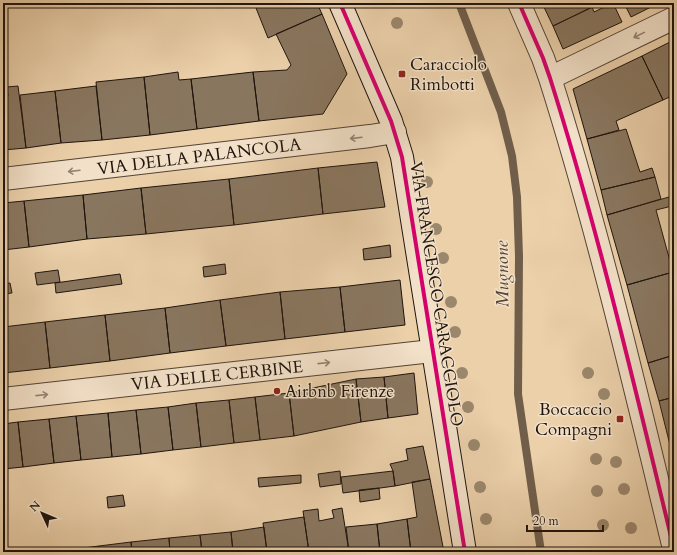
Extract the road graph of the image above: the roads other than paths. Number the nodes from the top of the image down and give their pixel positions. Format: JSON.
{"nodes":[{"id":1,"x":340,"y":3,"type":"edge"},
{"id":2,"x":518,"y":3,"type":"edge"},
{"id":3,"x":674,"y":18,"type":"edge"},
{"id":4,"x":550,"y":78,"type":"junction"},
{"id":5,"x":395,"y":132,"type":"junction"},
{"id":6,"x":3,"y":179,"type":"edge"},
{"id":7,"x":432,"y":351,"type":"junction"},
{"id":8,"x":3,"y":400,"type":"edge"},
{"id":9,"x":674,"y":549,"type":"edge"},
{"id":10,"x":465,"y":552,"type":"edge"}],
"edges":[{"from":1,"to":5,"type":"street","name":"VIA FRANCESCO CARACCIOLO"},
{"from":2,"to":4,"type":"street"},
{"from":3,"to":4,"type":"street","one_way":true},
{"from":4,"to":9,"type":"street"},
{"from":5,"to":6,"type":"street","name":"VIA DELLA PALANCOLA","one_way":true},
{"from":5,"to":7,"type":"street","name":"VIA FRANCESCO CARACCIOLO"},
{"from":8,"to":7,"type":"street","name":"VIA DELLE CERBINE","one_way":true},
{"from":7,"to":10,"type":"street","name":"VIA FRANCESCO CARACCIOLO"}]}
